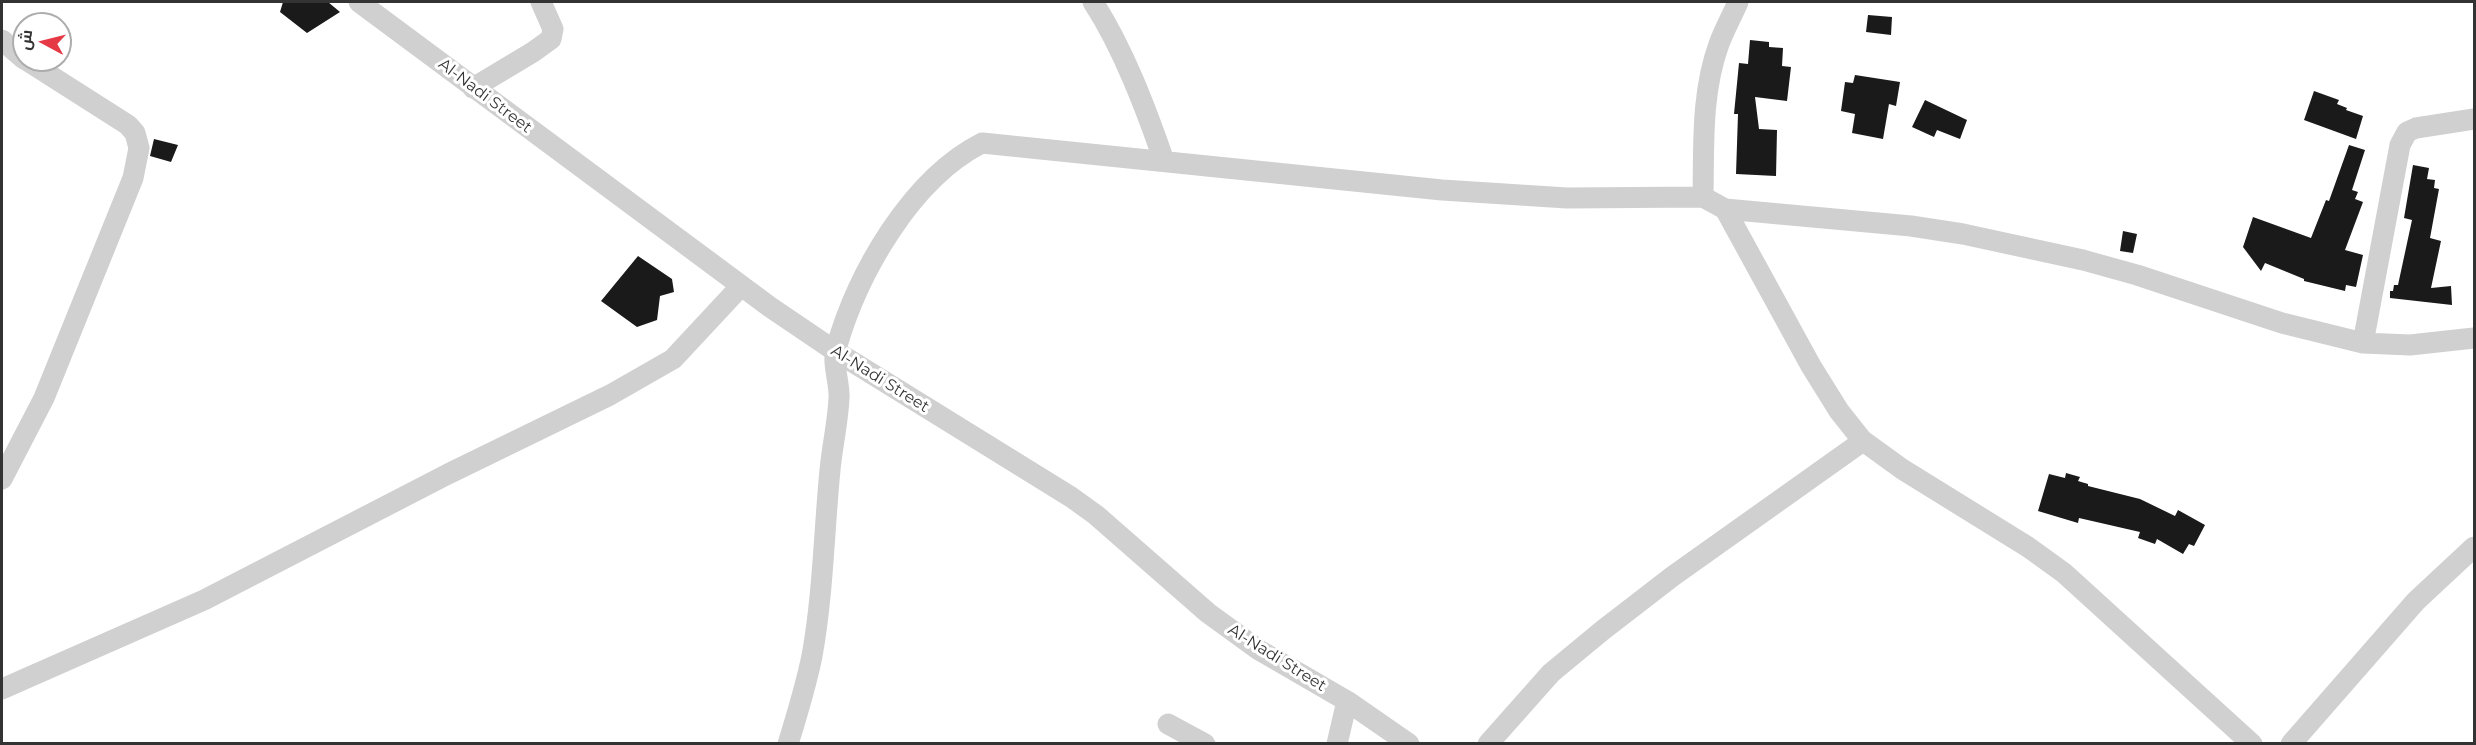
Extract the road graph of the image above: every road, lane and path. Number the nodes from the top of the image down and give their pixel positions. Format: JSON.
{"nodes":[{"id":1,"x":359,"y":2,"type":"edge"},
{"id":2,"x":541,"y":2,"type":"edge"},
{"id":3,"x":1094,"y":2,"type":"edge"},
{"id":4,"x":1738,"y":2,"type":"edge"},
{"id":5,"x":46,"y":72,"type":"edge"},
{"id":6,"x":473,"y":88,"type":"junction"},
{"id":7,"x":2475,"y":119,"type":"edge"},
{"id":8,"x":1164,"y":161,"type":"junction"},
{"id":9,"x":1703,"y":197,"type":"junction"},
{"id":10,"x":1725,"y":209,"type":"junction"},
{"id":11,"x":741,"y":286,"type":"junction"},
{"id":12,"x":2475,"y":338,"type":"edge"},
{"id":13,"x":2362,"y":343,"type":"junction"},
{"id":14,"x":835,"y":351,"type":"junction"},
{"id":15,"x":1863,"y":441,"type":"junction"},
{"id":16,"x":2,"y":479,"type":"edge"},
{"id":17,"x":2475,"y":547,"type":"edge"},
{"id":18,"x":2,"y":689,"type":"edge"},
{"id":19,"x":1347,"y":701,"type":"junction"},
{"id":20,"x":1168,"y":724,"type":"dead end"},
{"id":21,"x":788,"y":744,"type":"edge"},
{"id":22,"x":1205,"y":744,"type":"edge"},
{"id":23,"x":1337,"y":744,"type":"edge"},
{"id":24,"x":1409,"y":744,"type":"edge"},
{"id":25,"x":1488,"y":744,"type":"edge"},
{"id":26,"x":2252,"y":744,"type":"edge"},
{"id":27,"x":2291,"y":744,"type":"edge"}],
"edges":[{"from":1,"to":6,"type":"street","name":"Al-Nadi Street"},
{"from":2,"to":6,"type":"street"},
{"from":3,"to":8,"type":"street"},
{"from":4,"to":9,"type":"street"},
{"from":5,"to":16,"type":"street"},
{"from":6,"to":11,"type":"street","name":"Al-Nadi Street"},
{"from":7,"to":13,"type":"street"},
{"from":8,"to":9,"type":"street"},
{"from":8,"to":14,"type":"street"},
{"from":9,"to":10,"type":"street"},
{"from":10,"to":13,"type":"street"},
{"from":10,"to":15,"type":"street"},
{"from":11,"to":14,"type":"street","name":"Al-Nadi Street"},
{"from":11,"to":18,"type":"street"},
{"from":12,"to":13,"type":"street"},
{"from":14,"to":19,"type":"street","name":"Al-Nadi Street"},
{"from":14,"to":21,"type":"street"},
{"from":15,"to":25,"type":"street"},
{"from":15,"to":26,"type":"street"},
{"from":17,"to":27,"type":"street"},
{"from":19,"to":23,"type":"street"},
{"from":19,"to":24,"type":"street","name":"Al-Nadi Street"},
{"from":20,"to":22,"type":"street"}]}
